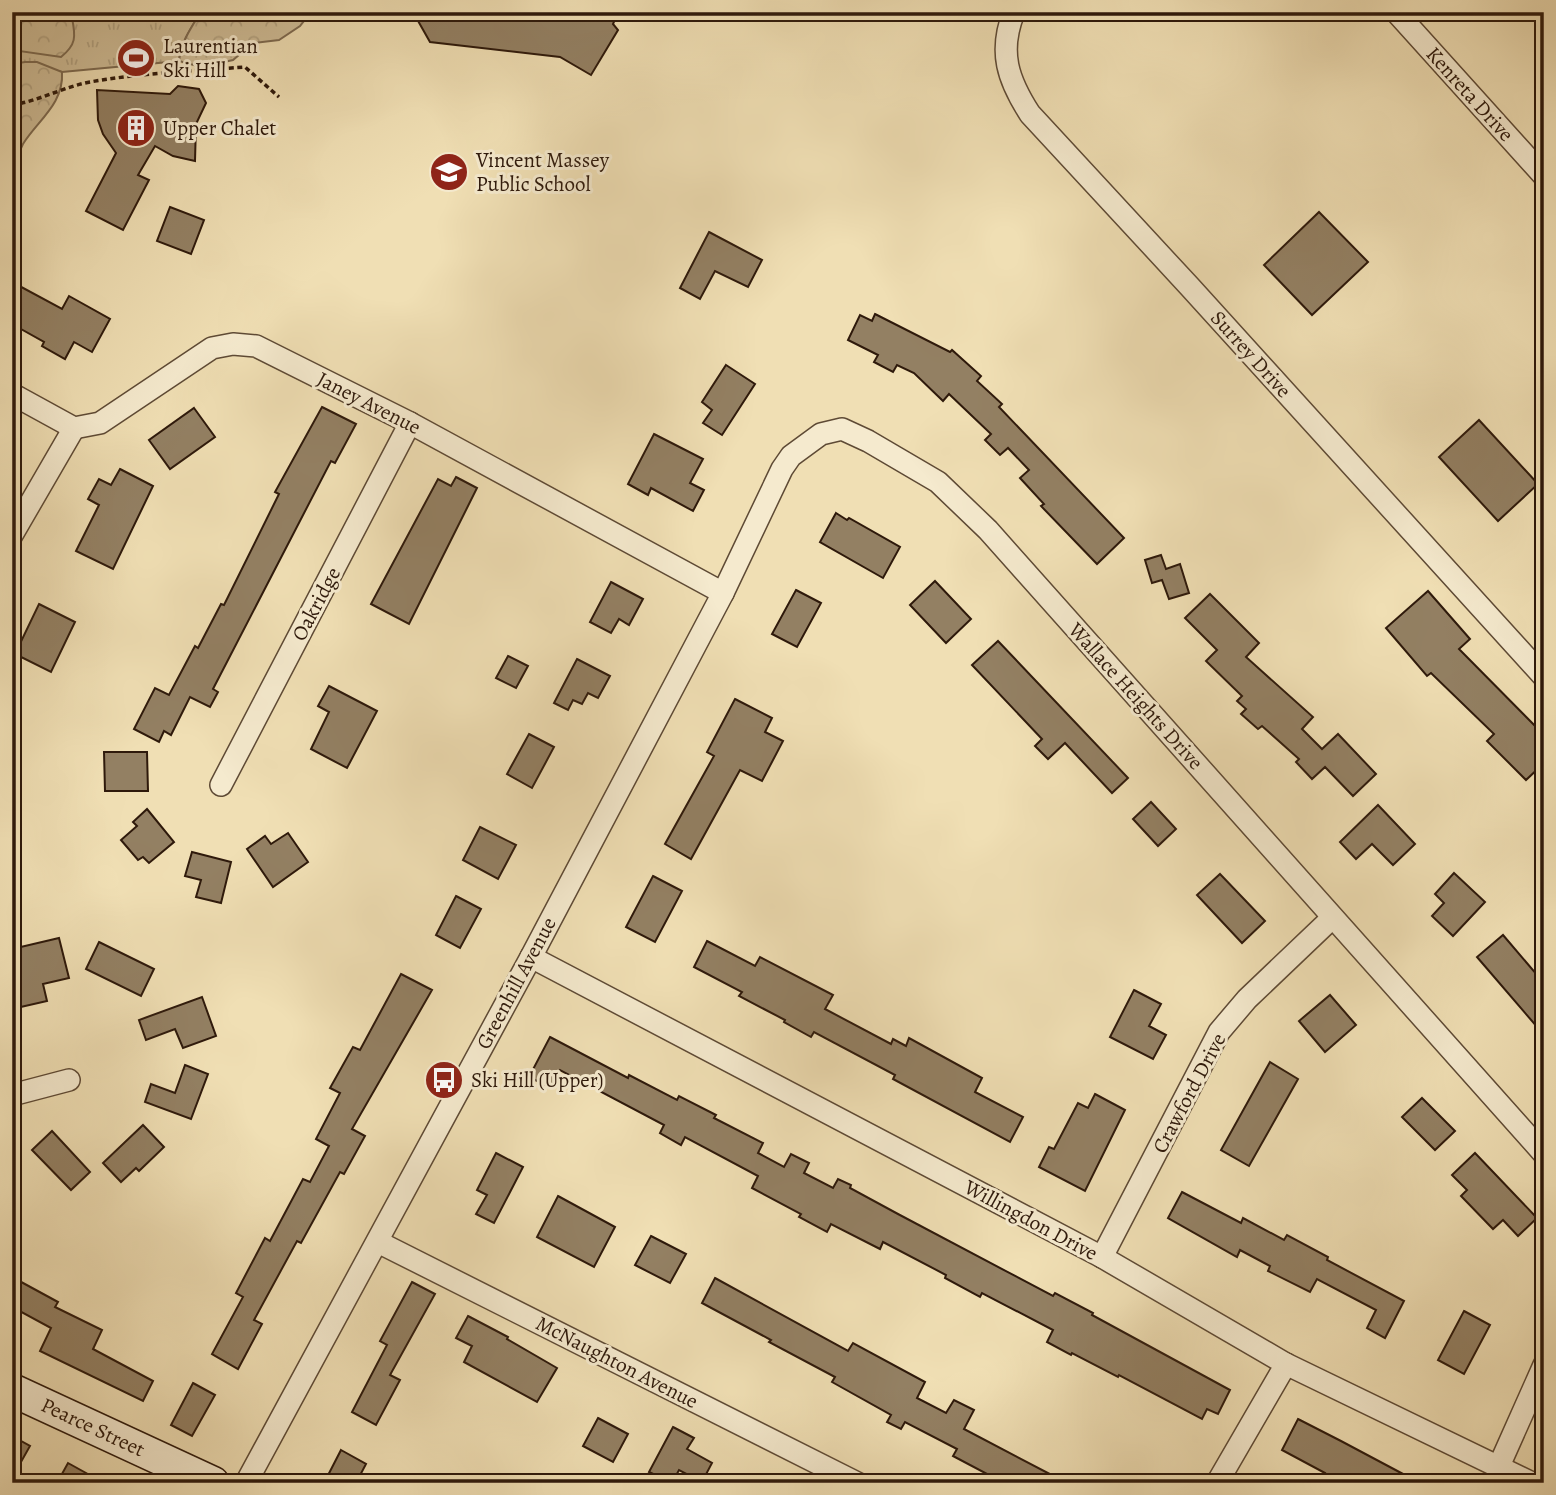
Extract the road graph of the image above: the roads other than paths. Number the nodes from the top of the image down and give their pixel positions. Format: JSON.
{"nodes":[{"id":1,"x":1014,"y":12,"type":"edge"},
{"id":2,"x":1396,"y":12,"type":"edge"},
{"id":3,"x":1544,"y":176,"type":"edge"},
{"id":4,"x":12,"y":394,"type":"edge"},
{"id":5,"x":410,"y":423,"type":"junction"},
{"id":6,"x":74,"y":428,"type":"junction"},
{"id":7,"x":12,"y":535,"type":"edge"},
{"id":8,"x":723,"y":593,"type":"junction"},
{"id":9,"x":1544,"y":677,"type":"edge"},
{"id":10,"x":221,"y":785,"type":"dead end"},
{"id":11,"x":1332,"y":918,"type":"junction"},
{"id":12,"x":531,"y":957,"type":"junction"},
{"id":13,"x":69,"y":1080,"type":"dead end"},
{"id":14,"x":12,"y":1095,"type":"edge"},
{"id":15,"x":1544,"y":1154,"type":"edge"},
{"id":16,"x":378,"y":1242,"type":"junction"},
{"id":17,"x":1102,"y":1257,"type":"junction"},
{"id":18,"x":1286,"y":1364,"type":"junction"},
{"id":19,"x":1544,"y":1365,"type":"edge"},
{"id":20,"x":12,"y":1390,"type":"edge"},
{"id":21,"x":1499,"y":1466,"type":"junction"},
{"id":22,"x":213,"y":1483,"type":"edge"},
{"id":23,"x":246,"y":1483,"type":"edge"},
{"id":24,"x":857,"y":1483,"type":"edge"},
{"id":25,"x":1217,"y":1483,"type":"edge"},
{"id":26,"x":1532,"y":1483,"type":"edge"}],
"edges":[{"from":1,"to":9,"type":"street","name":"Surrey Drive"},
{"from":2,"to":3,"type":"street","name":"Kenreta Drive"},
{"from":4,"to":6,"type":"street"},
{"from":5,"to":6,"type":"street","name":"Janey Avenue"},
{"from":5,"to":8,"type":"street","name":"Janey Avenue"},
{"from":5,"to":10,"type":"street","name":"Oakridge"},
{"from":6,"to":7,"type":"street"},
{"from":8,"to":11,"type":"street","name":"Wallace Heights Drive"},
{"from":8,"to":12,"type":"street","name":"Greenhill Avenue"},
{"from":11,"to":15,"type":"street","name":"Wallace Heights Drive"},
{"from":11,"to":17,"type":"street","name":"Crawford Drive"},
{"from":12,"to":16,"type":"street","name":"Greenhill Avenue"},
{"from":12,"to":17,"type":"street","name":"Willingdon Drive"},
{"from":13,"to":14,"type":"street"},
{"from":16,"to":23,"type":"street","name":"Greenhill Avenue"},
{"from":16,"to":24,"type":"street","name":"McNaughton Avenue"},
{"from":17,"to":18,"type":"street","name":"Willingdon Drive"},
{"from":18,"to":21,"type":"street","name":"Willingdon Drive"},
{"from":18,"to":25,"type":"street"},
{"from":19,"to":21,"type":"street"},
{"from":20,"to":22,"type":"street","name":"Pearce Street"},
{"from":21,"to":26,"type":"street","name":"Willingdon Drive"}]}
